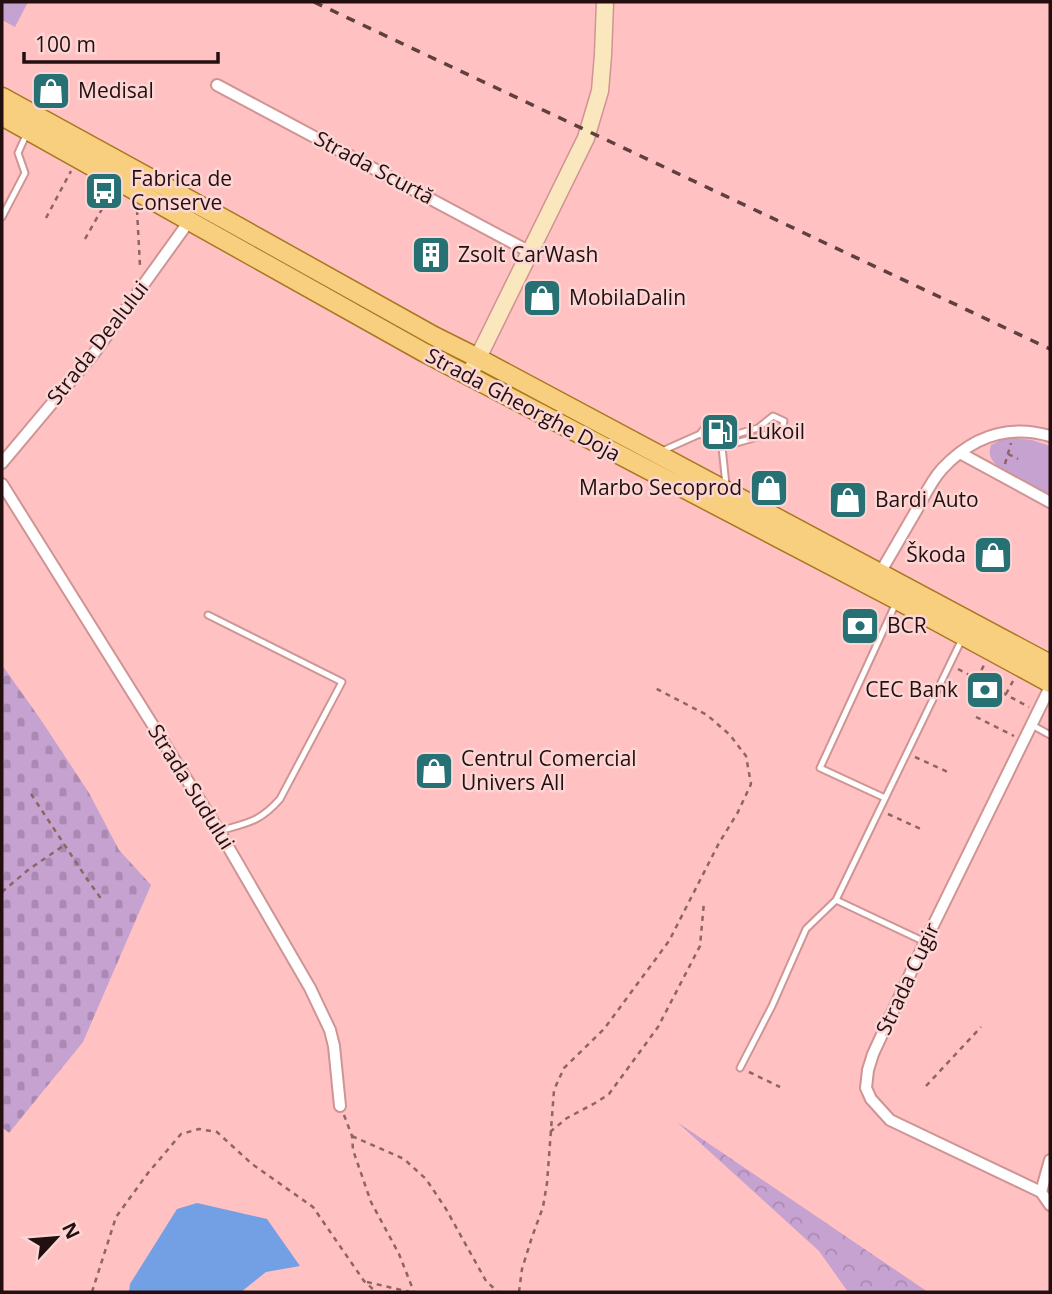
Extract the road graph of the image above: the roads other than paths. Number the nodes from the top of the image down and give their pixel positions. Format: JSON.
{"nodes":[{"id":1,"x":605,"y":2,"type":"edge"},
{"id":2,"x":217,"y":85,"type":"dead end"},
{"id":3,"x":2,"y":97,"type":"edge"},
{"id":4,"x":2,"y":116,"type":"edge"},
{"id":5,"x":29,"y":131,"type":"junction"},
{"id":6,"x":2,"y":217,"type":"edge"},
{"id":7,"x":190,"y":220,"type":"junction"},
{"id":8,"x":530,"y":252,"type":"junction"},
{"id":9,"x":478,"y":358,"type":"junction"},
{"id":10,"x":469,"y":376,"type":"junction"},
{"id":11,"x":699,"y":434,"type":"junction"},
{"id":12,"x":1050,"y":436,"type":"edge"},
{"id":13,"x":723,"y":438,"type":"junction"},
{"id":14,"x":722,"y":447,"type":"junction"},
{"id":15,"x":656,"y":453,"type":"junction"},
{"id":16,"x":960,"y":453,"type":"junction"},
{"id":17,"x":2,"y":463,"type":"edge"},
{"id":18,"x":2,"y":484,"type":"edge"},
{"id":19,"x":727,"y":492,"type":"junction"},
{"id":20,"x":1050,"y":502,"type":"edge"},
{"id":21,"x":880,"y":573,"type":"junction"},
{"id":22,"x":897,"y":600,"type":"junction"},
{"id":23,"x":208,"y":615,"type":"dead end"},
{"id":24,"x":963,"y":636,"type":"junction"},
{"id":25,"x":1050,"y":664,"type":"edge"},
{"id":26,"x":1050,"y":685,"type":"edge"},
{"id":27,"x":1032,"y":725,"type":"junction"},
{"id":28,"x":1050,"y":735,"type":"edge"},
{"id":29,"x":885,"y":798,"type":"junction"},
{"id":30,"x":219,"y":831,"type":"junction"},
{"id":31,"x":836,"y":900,"type":"junction"},
{"id":32,"x":925,"y":942,"type":"junction"},
{"id":33,"x":740,"y":1068,"type":"road end"},
{"id":34,"x":340,"y":1106,"type":"road end"},
{"id":35,"x":1050,"y":1160,"type":"edge"},
{"id":36,"x":1041,"y":1192,"type":"junction"},
{"id":37,"x":1050,"y":1205,"type":"edge"}],
"edges":[{"from":1,"to":8,"type":"main road"},
{"from":2,"to":8,"type":"street","name":"Strada Scurtă"},
{"from":3,"to":9,"type":"main road","name":"Strada Gheorghe Doja"},
{"from":4,"to":5,"type":"main road","name":"Strada Gheorghe Doja"},
{"from":5,"to":6,"type":"lane"},
{"from":5,"to":7,"type":"main road","name":"Strada Gheorghe Doja"},
{"from":7,"to":10,"type":"main road","name":"Strada Gheorghe Doja"},
{"from":7,"to":17,"type":"street","name":"Strada Dealului"},
{"from":8,"to":9,"type":"main road"},
{"from":9,"to":10,"type":"main road"},
{"from":9,"to":15,"type":"main road","name":"Strada Gheorghe Doja"},
{"from":10,"to":22,"type":"main road","name":"Strada Gheorghe Doja"},
{"from":11,"to":13,"type":"lane"},
{"from":11,"to":14,"type":"lane"},
{"from":11,"to":15,"type":"lane"},
{"from":12,"to":16,"type":"street"},
{"from":13,"to":14,"type":"lane"},
{"from":13,"to":14,"type":"lane"},
{"from":14,"to":19,"type":"lane"},
{"from":15,"to":19,"type":"main road","name":"Strada Gheorghe Doja"},
{"from":16,"to":20,"type":"street"},
{"from":16,"to":21,"type":"street"},
{"from":18,"to":30,"type":"street","name":"Strada Sudului"},
{"from":19,"to":21,"type":"main road","name":"Strada Gheorghe Doja"},
{"from":21,"to":25,"type":"main road","name":"Strada Gheorghe Doja"},
{"from":22,"to":24,"type":"main road","name":"Strada Gheorghe Doja"},
{"from":22,"to":29,"type":"lane"},
{"from":23,"to":30,"type":"lane"},
{"from":24,"to":26,"type":"main road","name":"Strada Gheorghe Doja"},
{"from":24,"to":29,"type":"lane"},
{"from":26,"to":27,"type":"street","name":"Strada Cugir"},
{"from":27,"to":28,"type":"lane"},
{"from":27,"to":32,"type":"street","name":"Strada Cugir"},
{"from":29,"to":31,"type":"lane"},
{"from":30,"to":34,"type":"street","name":"Strada Sudului"},
{"from":31,"to":32,"type":"lane"},
{"from":31,"to":33,"type":"lane"},
{"from":32,"to":36,"type":"street","name":"Strada Cugir"},
{"from":35,"to":36,"type":"street"},
{"from":36,"to":37,"type":"street"}]}
